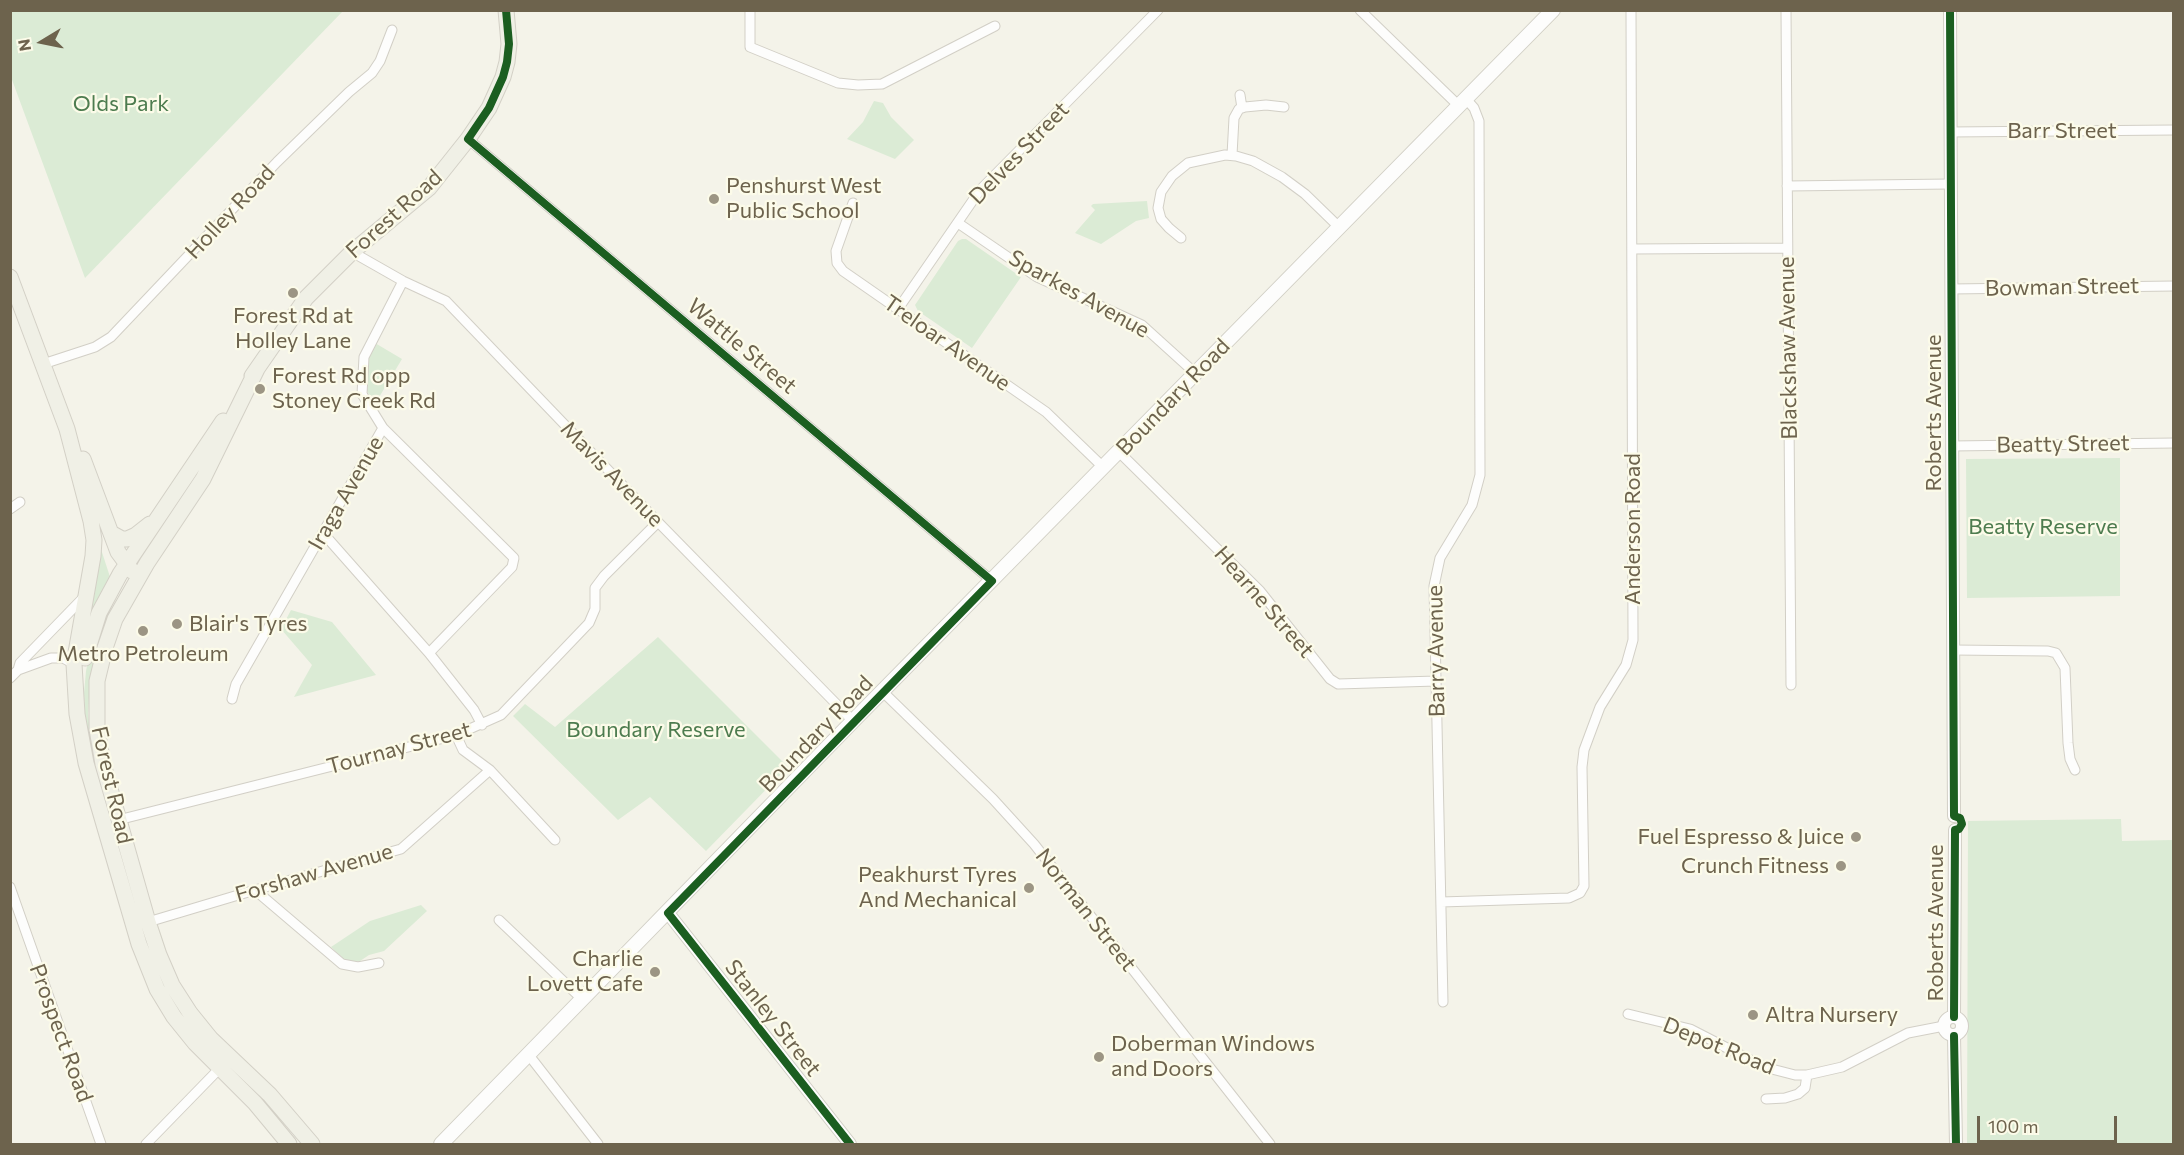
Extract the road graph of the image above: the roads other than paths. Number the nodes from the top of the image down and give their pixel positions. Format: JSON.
{"nodes":[{"id":1,"x":506,"y":10,"type":"edge"},
{"id":2,"x":750,"y":10,"type":"edge"},
{"id":3,"x":1158,"y":10,"type":"edge"},
{"id":4,"x":1360,"y":10,"type":"edge"},
{"id":5,"x":1553,"y":10,"type":"edge"},
{"id":6,"x":1631,"y":10,"type":"edge"},
{"id":7,"x":1786,"y":10,"type":"edge"},
{"id":8,"x":1950,"y":10,"type":"edge"},
{"id":9,"x":995,"y":26,"type":"dead end"},
{"id":10,"x":392,"y":30,"type":"dead end"},
{"id":11,"x":1240,"y":95,"type":"dead end"},
{"id":12,"x":1462,"y":102,"type":"junction"},
{"id":13,"x":1284,"y":107,"type":"dead end"},
{"id":14,"x":1242,"y":108,"type":"junction"},
{"id":15,"x":2174,"y":130,"type":"edge"},
{"id":16,"x":1950,"y":132,"type":"junction"},
{"id":17,"x":468,"y":140,"type":"junction"},
{"id":18,"x":1232,"y":155,"type":"junction"},
{"id":19,"x":1950,"y":184,"type":"junction"},
{"id":20,"x":1787,"y":186,"type":"junction"},
{"id":21,"x":853,"y":203,"type":"dead end"},
{"id":22,"x":958,"y":223,"type":"junction"},
{"id":23,"x":1340,"y":228,"type":"junction"},
{"id":24,"x":1181,"y":238,"type":"dead end"},
{"id":25,"x":1786,"y":248,"type":"junction"},
{"id":26,"x":1632,"y":249,"type":"junction"},
{"id":27,"x":352,"y":252,"type":"junction"},
{"id":28,"x":10,"y":277,"type":"edge"},
{"id":29,"x":403,"y":281,"type":"junction"},
{"id":30,"x":2174,"y":286,"type":"edge"},
{"id":31,"x":1952,"y":289,"type":"junction"},
{"id":32,"x":898,"y":309,"type":"junction"},
{"id":33,"x":43,"y":364,"type":"junction"},
{"id":34,"x":256,"y":369,"type":"junction"},
{"id":35,"x":1195,"y":374,"type":"junction"},
{"id":36,"x":383,"y":428,"type":"junction"},
{"id":37,"x":67,"y":429,"type":"junction"},
{"id":38,"x":2174,"y":442,"type":"edge"},
{"id":39,"x":1952,"y":446,"type":"junction"},
{"id":40,"x":1119,"y":452,"type":"junction"},
{"id":41,"x":1104,"y":468,"type":"junction"},
{"id":42,"x":82,"y":491,"type":"junction"},
{"id":43,"x":20,"y":502,"type":"dead end"},
{"id":44,"x":10,"y":509,"type":"edge"},
{"id":45,"x":163,"y":513,"type":"junction"},
{"id":46,"x":658,"y":522,"type":"junction"},
{"id":47,"x":111,"y":533,"type":"junction"},
{"id":48,"x":322,"y":533,"type":"junction"},
{"id":49,"x":123,"y":570,"type":"junction"},
{"id":50,"x":992,"y":581,"type":"junction"},
{"id":51,"x":136,"y":582,"type":"junction"},
{"id":52,"x":87,"y":594,"type":"junction"},
{"id":53,"x":1953,"y":650,"type":"junction"},
{"id":54,"x":429,"y":653,"type":"junction"},
{"id":55,"x":74,"y":664,"type":"junction"},
{"id":56,"x":18,"y":670,"type":"junction"},
{"id":57,"x":10,"y":678,"type":"edge"},
{"id":58,"x":1436,"y":681,"type":"junction"},
{"id":59,"x":1791,"y":685,"type":"dead end"},
{"id":60,"x":883,"y":692,"type":"junction"},
{"id":61,"x":232,"y":699,"type":"dead end"},
{"id":62,"x":76,"y":714,"type":"junction"},
{"id":63,"x":853,"y":721,"type":"junction"},
{"id":64,"x":482,"y":725,"type":"junction"},
{"id":65,"x":456,"y":735,"type":"junction"},
{"id":66,"x":490,"y":770,"type":"junction"},
{"id":67,"x":2075,"y":770,"type":"dead end"},
{"id":68,"x":118,"y":820,"type":"junction"},
{"id":69,"x":555,"y":840,"type":"dead end"},
{"id":70,"x":10,"y":887,"type":"edge"},
{"id":71,"x":255,"y":890,"type":"junction"},
{"id":72,"x":1441,"y":902,"type":"junction"},
{"id":73,"x":668,"y":913,"type":"junction"},
{"id":74,"x":499,"y":920,"type":"dead end"},
{"id":75,"x":148,"y":922,"type":"junction"},
{"id":76,"x":379,"y":963,"type":"dead end"},
{"id":77,"x":582,"y":999,"type":"junction"},
{"id":78,"x":1443,"y":1002,"type":"dead end"},
{"id":79,"x":1628,"y":1014,"type":"dead end"},
{"id":80,"x":1954,"y":1017,"type":"junction"},
{"id":81,"x":1944,"y":1026,"type":"junction"},
{"id":82,"x":1954,"y":1036,"type":"junction"},
{"id":83,"x":528,"y":1054,"type":"junction"},
{"id":84,"x":220,"y":1068,"type":"junction"},
{"id":85,"x":1807,"y":1075,"type":"junction"},
{"id":86,"x":1766,"y":1100,"type":"dead end"},
{"id":87,"x":101,"y":1144,"type":"edge"},
{"id":88,"x":146,"y":1144,"type":"edge"},
{"id":89,"x":290,"y":1144,"type":"edge"},
{"id":90,"x":312,"y":1144,"type":"edge"},
{"id":91,"x":441,"y":1144,"type":"edge"},
{"id":92,"x":598,"y":1144,"type":"edge"},
{"id":93,"x":850,"y":1144,"type":"edge"},
{"id":94,"x":1270,"y":1144,"type":"edge"},
{"id":95,"x":1956,"y":1144,"type":"edge"}],
"edges":[{"from":1,"to":17,"type":"main road","name":"Forest Road"},
{"from":2,"to":9,"type":"street"},
{"from":3,"to":22,"type":"street","name":"Delves Street"},
{"from":4,"to":12,"type":"street","name":"Barry Avenue"},
{"from":5,"to":12,"type":"main road","name":"Boundary Road"},
{"from":6,"to":26,"type":"street","name":"Anderson Road"},
{"from":7,"to":20,"type":"street","name":"Blackshaw Avenue"},
{"from":8,"to":16,"type":"street","name":"Roberts Avenue"},
{"from":10,"to":33,"type":"street","name":"Holley Road"},
{"from":11,"to":14,"type":"street"},
{"from":12,"to":23,"type":"main road","name":"Boundary Road"},
{"from":12,"to":58,"type":"street","name":"Barry Avenue"},
{"from":13,"to":14,"type":"street"},
{"from":14,"to":18,"type":"street"},
{"from":15,"to":16,"type":"street","name":"Barr Street"},
{"from":16,"to":19,"type":"street","name":"Roberts Avenue"},
{"from":17,"to":27,"type":"main road","name":"Forest Road"},
{"from":17,"to":50,"type":"street","name":"Wattle Street"},
{"from":18,"to":23,"type":"street"},
{"from":18,"to":24,"type":"street"},
{"from":19,"to":20,"type":"street"},
{"from":19,"to":31,"type":"street","name":"Roberts Avenue"},
{"from":20,"to":25,"type":"street","name":"Blackshaw Avenue"},
{"from":21,"to":32,"type":"street","name":"Treloar Avenue"},
{"from":22,"to":32,"type":"street","name":"Delves Street"},
{"from":22,"to":35,"type":"street","name":"Sparkes Avenue"},
{"from":23,"to":35,"type":"main road","name":"Boundary Road"},
{"from":25,"to":26,"type":"street"},
{"from":25,"to":59,"type":"street","name":"Blackshaw Avenue"},
{"from":26,"to":72,"type":"street","name":"Anderson Road"},
{"from":27,"to":29,"type":"street","name":"Mavis Avenue"},
{"from":27,"to":34,"type":"main road","name":"Forest Road"},
{"from":28,"to":33,"type":"main road"},
{"from":29,"to":36,"type":"street","name":"Iraga Avenue"},
{"from":29,"to":46,"type":"street","name":"Mavis Avenue"},
{"from":30,"to":31,"type":"street","name":"Bowman Street"},
{"from":31,"to":39,"type":"street","name":"Roberts Avenue"},
{"from":32,"to":41,"type":"street","name":"Treloar Avenue"},
{"from":33,"to":37,"type":"main road"},
{"from":34,"to":45,"type":"main road","name":"Forest Road"},
{"from":34,"to":51,"type":"main road","name":"Forest Road"},
{"from":35,"to":40,"type":"main road","name":"Boundary Road"},
{"from":36,"to":48,"type":"street","name":"Iraga Avenue"},
{"from":36,"to":54,"type":"street"},
{"from":37,"to":42,"type":"main road"},
{"from":37,"to":47,"type":"main road"},
{"from":38,"to":39,"type":"street","name":"Beatty Street"},
{"from":39,"to":53,"type":"street","name":"Roberts Avenue"},
{"from":40,"to":41,"type":"main road","name":"Boundary Road"},
{"from":40,"to":58,"type":"street","name":"Hearne Street"},
{"from":41,"to":50,"type":"main road","name":"Boundary Road"},
{"from":42,"to":49,"type":"main road"},
{"from":42,"to":52,"type":"main road","name":"Forest Road"},
{"from":43,"to":44,"type":"street"},
{"from":45,"to":47,"type":"main road"},
{"from":45,"to":49,"type":"main road","name":"Forest Road"},
{"from":46,"to":63,"type":"street","name":"Mavis Avenue"},
{"from":46,"to":64,"type":"street","name":"Tournay Street"},
{"from":47,"to":49,"type":"main road"},
{"from":48,"to":54,"type":"street"},
{"from":48,"to":61,"type":"street","name":"Iraga Avenue"},
{"from":49,"to":51,"type":"main road"},
{"from":49,"to":62,"type":"main road","name":"Forest Road"},
{"from":50,"to":60,"type":"main road","name":"Boundary Road"},
{"from":51,"to":68,"type":"main road","name":"Forest Road"},
{"from":52,"to":55,"type":"main road","name":"Forest Road"},
{"from":52,"to":56,"type":"street"},
{"from":53,"to":67,"type":"street"},
{"from":53,"to":80,"type":"street","name":"Roberts Avenue"},
{"from":54,"to":64,"type":"street"},
{"from":55,"to":56,"type":"street"},
{"from":55,"to":62,"type":"main road","name":"Forest Road"},
{"from":56,"to":57,"type":"street"},
{"from":58,"to":72,"type":"street","name":"Barry Avenue"},
{"from":60,"to":63,"type":"main road","name":"Boundary Road"},
{"from":60,"to":94,"type":"street","name":"Norman Street"},
{"from":62,"to":84,"type":"main road","name":"Forest Road"},
{"from":63,"to":73,"type":"main road","name":"Boundary Road"},
{"from":64,"to":65,"type":"street","name":"Tournay Street"},
{"from":65,"to":66,"type":"street"},
{"from":65,"to":68,"type":"street","name":"Tournay Street"},
{"from":66,"to":69,"type":"street"},
{"from":66,"to":71,"type":"street","name":"Forshaw Avenue"},
{"from":68,"to":75,"type":"main road","name":"Forest Road"},
{"from":70,"to":87,"type":"street","name":"Prospect Road"},
{"from":71,"to":75,"type":"street","name":"Forshaw Avenue"},
{"from":71,"to":76,"type":"street"},
{"from":72,"to":78,"type":"street","name":"Barry Avenue"},
{"from":73,"to":77,"type":"main road","name":"Boundary Road"},
{"from":73,"to":93,"type":"street","name":"Stanley Street"},
{"from":74,"to":77,"type":"street"},
{"from":75,"to":90,"type":"main road","name":"Forest Road"},
{"from":77,"to":83,"type":"main road","name":"Boundary Road"},
{"from":79,"to":85,"type":"street","name":"Depot Road"},
{"from":80,"to":81,"type":"street","name":"Roberts Avenue"},
{"from":80,"to":82,"type":"street","name":"Roberts Avenue"},
{"from":81,"to":82,"type":"street","name":"Roberts Avenue"},
{"from":81,"to":85,"type":"street","name":"Depot Road"},
{"from":82,"to":95,"type":"street","name":"Roberts Avenue"},
{"from":83,"to":91,"type":"main road","name":"Boundary Road"},
{"from":83,"to":92,"type":"street"},
{"from":84,"to":88,"type":"street"},
{"from":84,"to":89,"type":"main road","name":"Forest Road"},
{"from":85,"to":86,"type":"street"}]}
